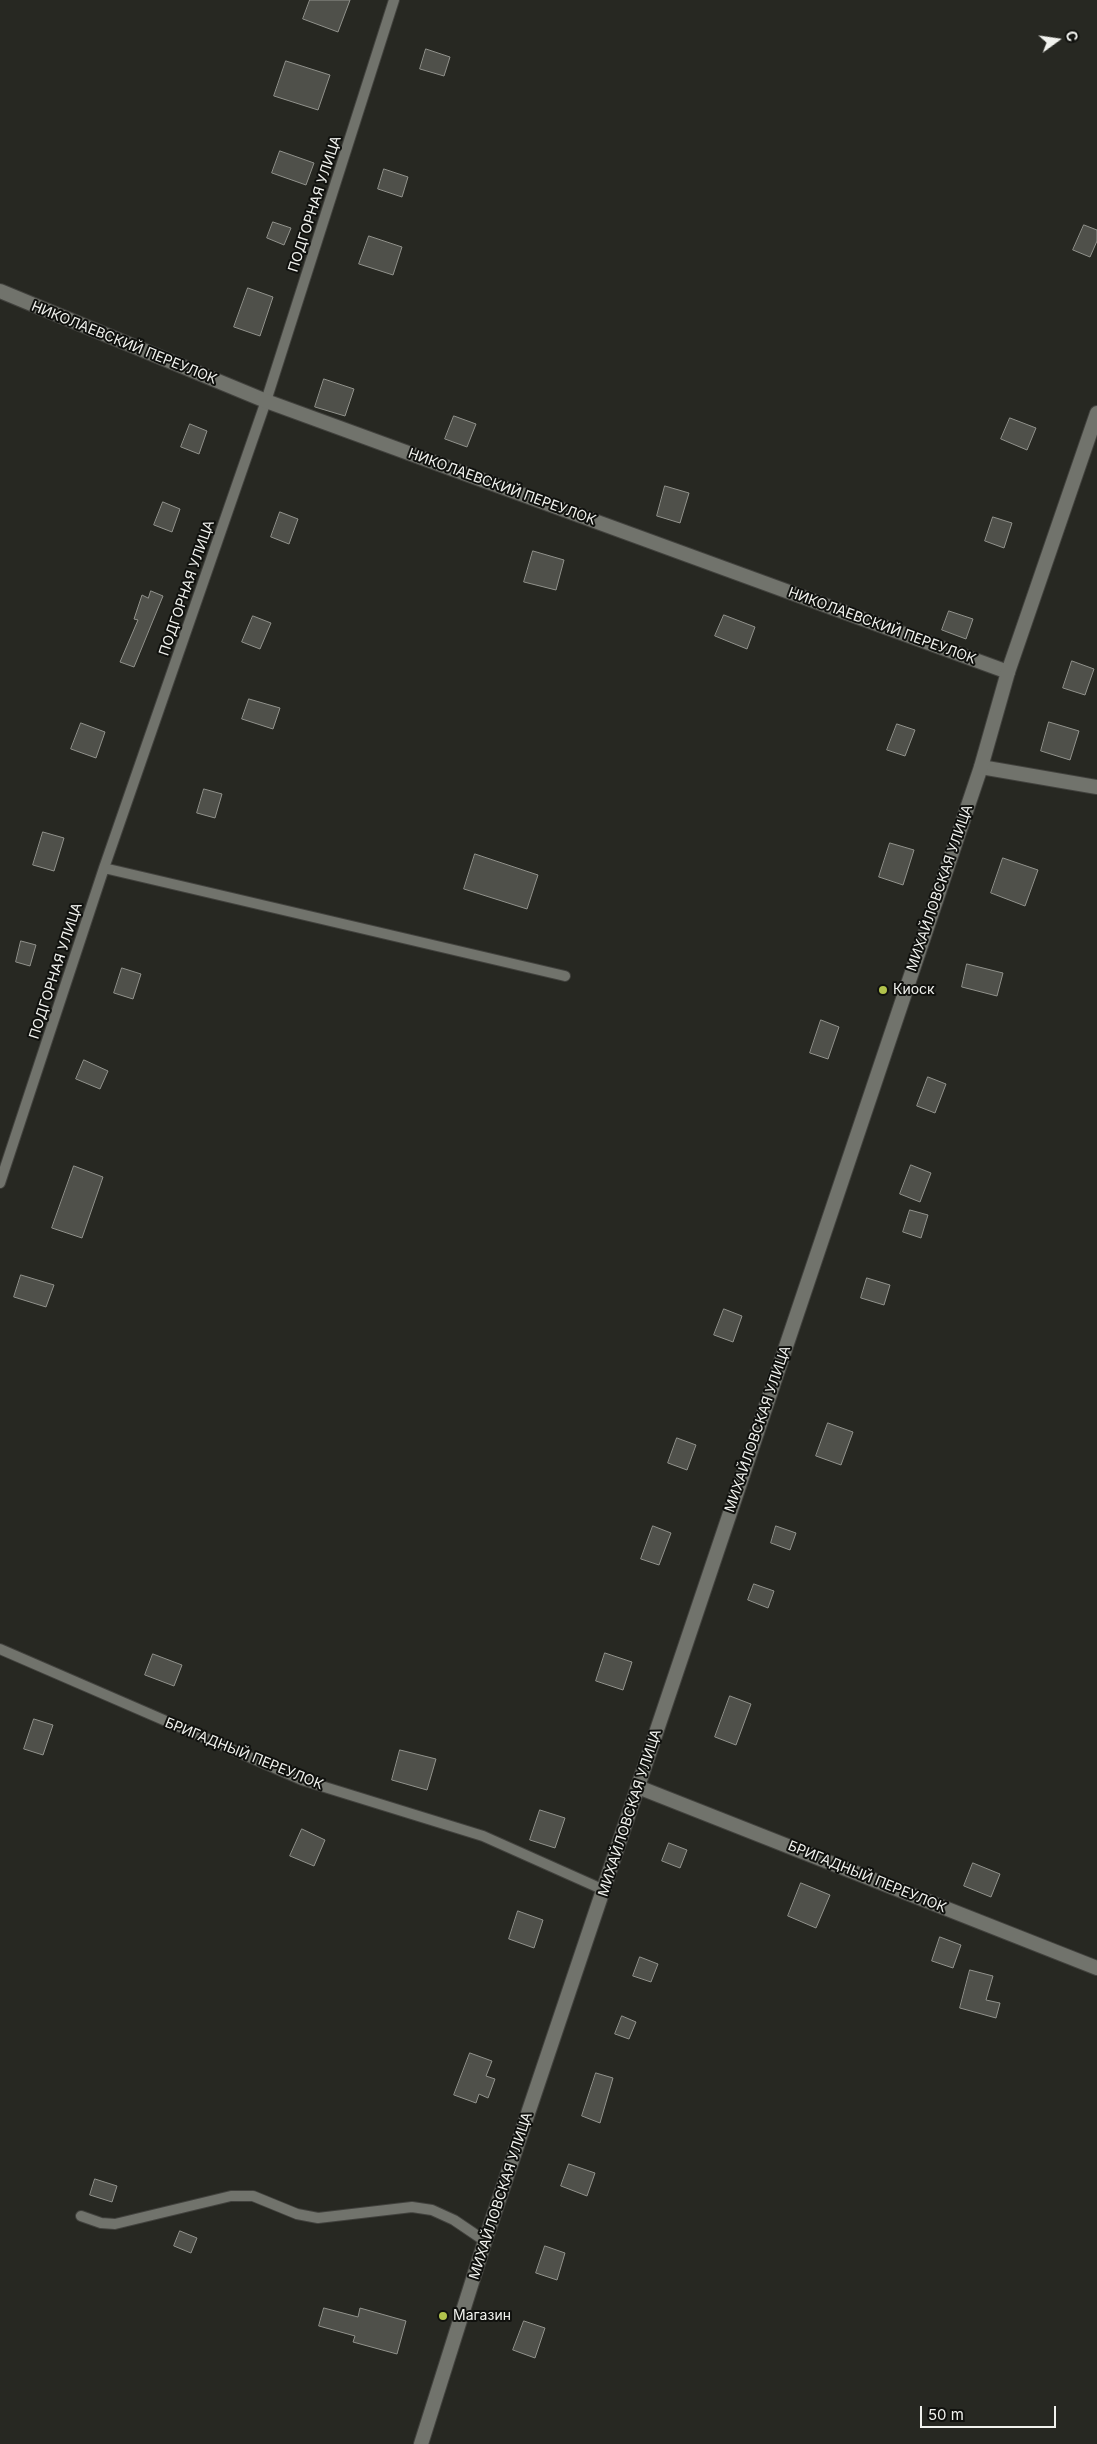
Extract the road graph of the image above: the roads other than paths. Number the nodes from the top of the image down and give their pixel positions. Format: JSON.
{"nodes":[{"id":1,"x":394,"y":0,"type":"edge"},
{"id":2,"x":0,"y":292,"type":"edge"},
{"id":3,"x":266,"y":401,"type":"junction"},
{"id":4,"x":1097,"y":414,"type":"edge"},
{"id":5,"x":1008,"y":672,"type":"junction"},
{"id":6,"x":981,"y":767,"type":"junction"},
{"id":7,"x":1097,"y":787,"type":"edge"},
{"id":8,"x":104,"y":868,"type":"junction"},
{"id":9,"x":565,"y":976,"type":"dead end"},
{"id":10,"x":0,"y":1183,"type":"edge"},
{"id":11,"x":0,"y":1649,"type":"edge"},
{"id":12,"x":638,"y":1787,"type":"junction"},
{"id":13,"x":604,"y":1890,"type":"junction"},
{"id":14,"x":1097,"y":1968,"type":"edge"},
{"id":15,"x":81,"y":2216,"type":"dead end"},
{"id":16,"x":485,"y":2241,"type":"junction"},
{"id":17,"x":420,"y":2444,"type":"edge"}],
"edges":[{"from":1,"to":3,"type":"lane","name":"ПОДГОРНАЯ УЛИЦА"},
{"from":2,"to":3,"type":"street","name":"НИКОЛАЕВСКИЙ ПЕРЕУЛОК"},
{"from":3,"to":5,"type":"street","name":"НИКОЛАЕВСКИЙ ПЕРЕУЛОК"},
{"from":3,"to":8,"type":"lane","name":"ПОДГОРНАЯ УЛИЦА"},
{"from":4,"to":5,"type":"street","name":"МИХАЙЛОВСКАЯ УЛИЦА"},
{"from":5,"to":6,"type":"street","name":"МИХАЙЛОВСКАЯ УЛИЦА"},
{"from":6,"to":7,"type":"street"},
{"from":6,"to":12,"type":"street","name":"МИХАЙЛОВСКАЯ УЛИЦА"},
{"from":8,"to":9,"type":"lane"},
{"from":8,"to":10,"type":"lane","name":"ПОДГОРНАЯ УЛИЦА"},
{"from":11,"to":13,"type":"lane","name":"БРИГАДНЫЙ ПЕРЕУЛОК"},
{"from":12,"to":13,"type":"street","name":"МИХАЙЛОВСКАЯ УЛИЦА"},
{"from":12,"to":14,"type":"street","name":"БРИГАДНЫЙ ПЕРЕУЛОК"},
{"from":13,"to":16,"type":"street","name":"МИХАЙЛОВСКАЯ УЛИЦА"},
{"from":15,"to":16,"type":"lane"},
{"from":16,"to":17,"type":"street","name":"МИХАЙЛОВСКАЯ УЛИЦА"}]}
